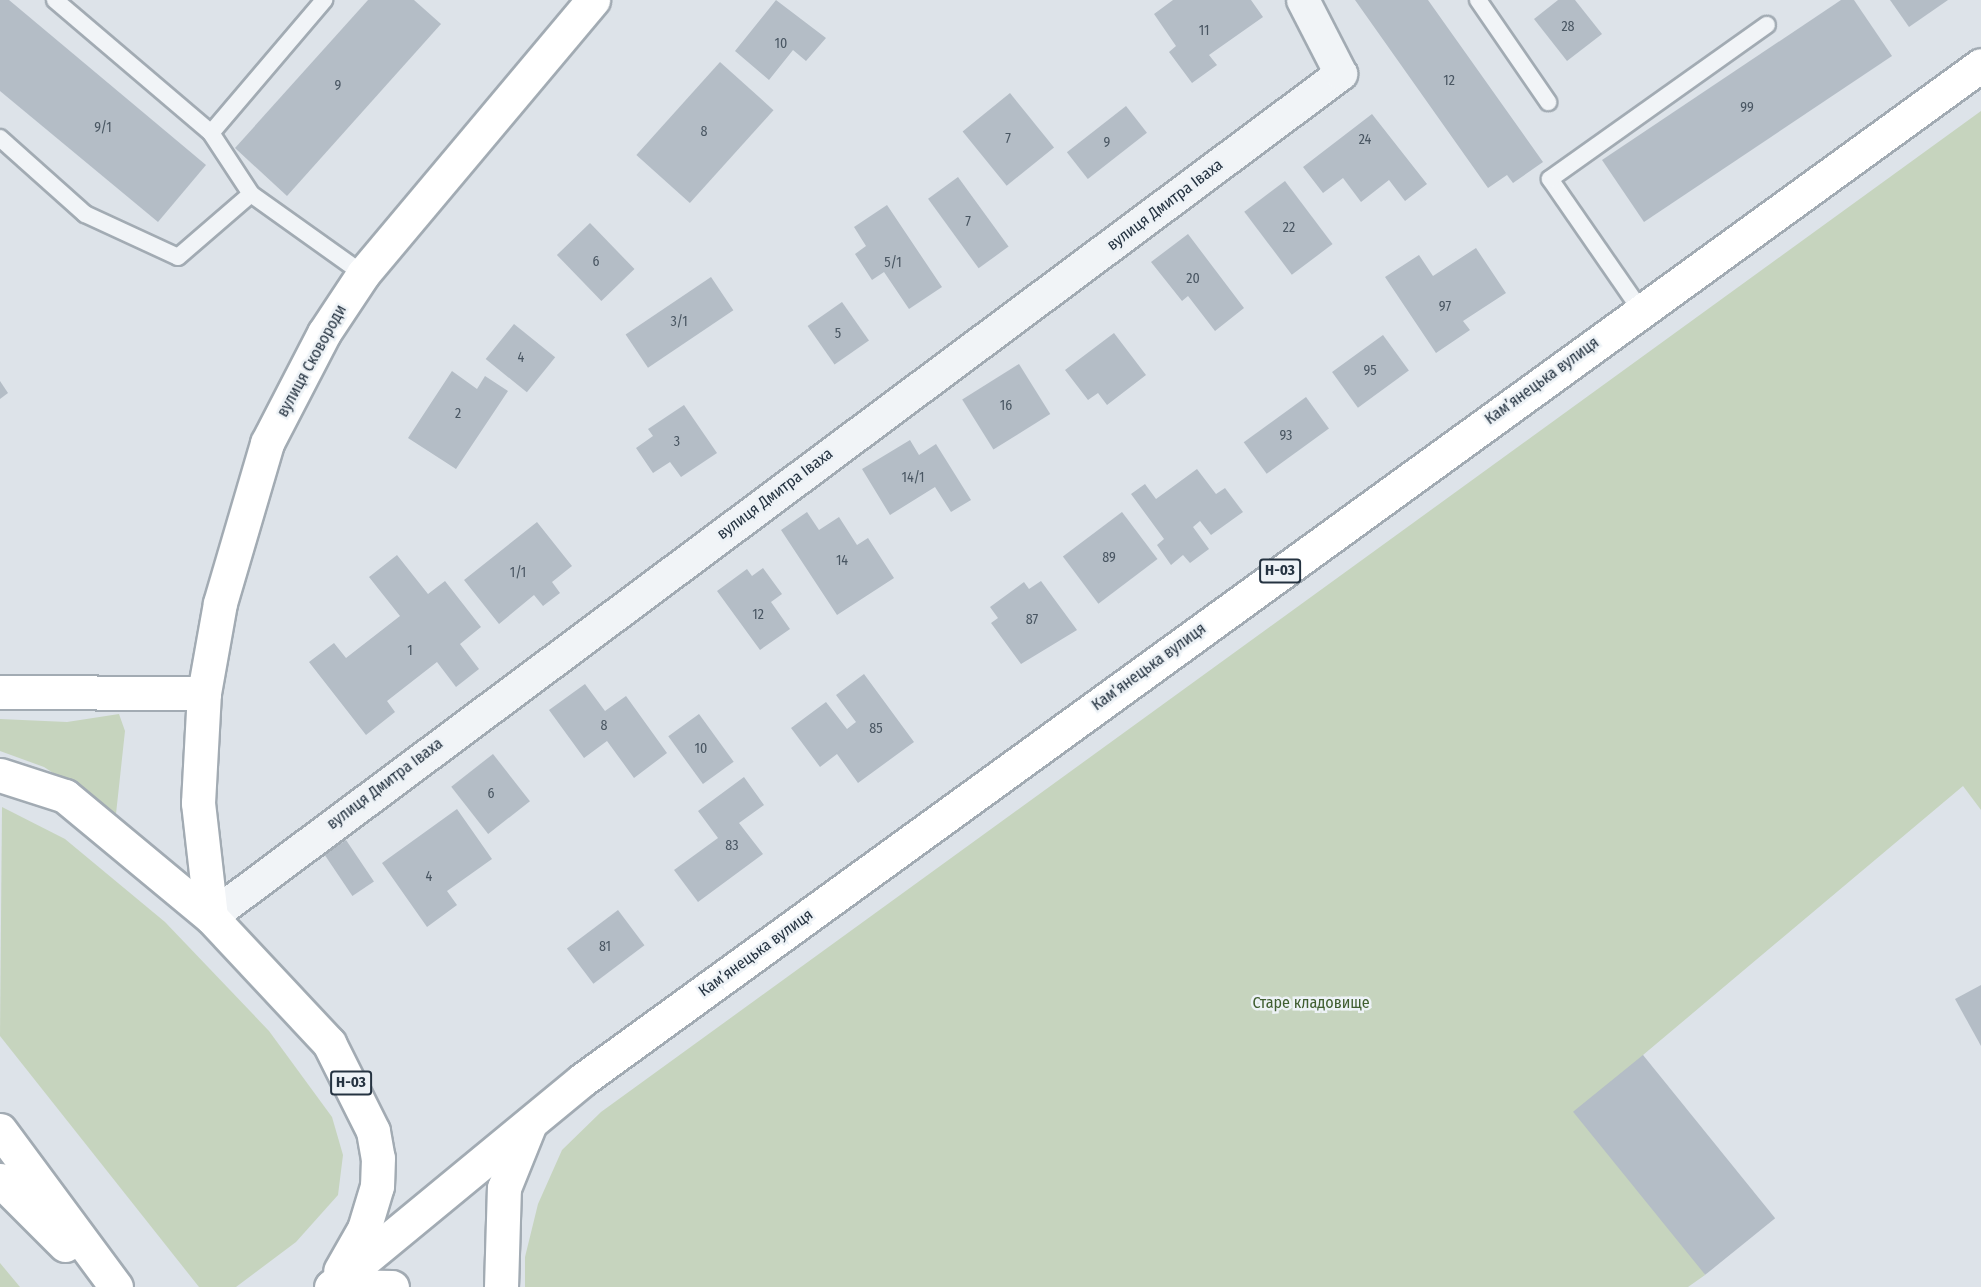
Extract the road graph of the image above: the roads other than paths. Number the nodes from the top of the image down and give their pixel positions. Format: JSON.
{"nodes":[{"id":1,"x":55,"y":0,"type":"edge"},
{"id":2,"x":324,"y":0,"type":"edge"},
{"id":3,"x":593,"y":0,"type":"edge"},
{"id":4,"x":1303,"y":0,"type":"edge"},
{"id":5,"x":1478,"y":0,"type":"edge"},
{"id":6,"x":1767,"y":25,"type":"dead end"},
{"id":7,"x":1981,"y":65,"type":"edge"},
{"id":8,"x":1548,"y":102,"type":"dead end"},
{"id":9,"x":211,"y":133,"type":"junction"},
{"id":10,"x":0,"y":138,"type":"edge"},
{"id":11,"x":251,"y":194,"type":"junction"},
{"id":12,"x":363,"y":274,"type":"junction"},
{"id":13,"x":1640,"y":309,"type":"junction"},
{"id":14,"x":0,"y":692,"type":"edge"},
{"id":15,"x":204,"y":693,"type":"junction"},
{"id":16,"x":0,"y":775,"type":"edge"},
{"id":17,"x":211,"y":917,"type":"junction"},
{"id":18,"x":531,"y":1121,"type":"junction"},
{"id":19,"x":0,"y":1130,"type":"edge"},
{"id":20,"x":0,"y":1180,"type":"edge"},
{"id":21,"x":107,"y":1287,"type":"edge"},
{"id":22,"x":116,"y":1287,"type":"edge"},
{"id":23,"x":332,"y":1287,"type":"edge"},
{"id":24,"x":392,"y":1287,"type":"edge"},
{"id":25,"x":501,"y":1287,"type":"edge"}],
"edges":[{"from":1,"to":9,"type":"lane"},
{"from":2,"to":9,"type":"lane"},
{"from":3,"to":12,"type":"main road","name":"вулиця Сковороди"},
{"from":4,"to":17,"type":"street","name":"вулиця Дмитра Іваха"},
{"from":5,"to":8,"type":"lane"},
{"from":6,"to":13,"type":"lane"},
{"from":7,"to":13,"type":"main road","name":"Камʼянецька вулиця","number":"Н-03"},
{"from":9,"to":11,"type":"lane"},
{"from":10,"to":11,"type":"lane"},
{"from":11,"to":12,"type":"lane"},
{"from":12,"to":15,"type":"main road","name":"вулиця Сковороди"},
{"from":13,"to":18,"type":"main road","name":"Камʼянецька вулиця","number":"Н-03"},
{"from":14,"to":15,"type":"main road"},
{"from":15,"to":17,"type":"main road","name":"вулиця Сковороди"},
{"from":16,"to":17,"type":"main road"},
{"from":17,"to":23,"type":"main road","number":"Н-03"},
{"from":18,"to":23,"type":"main road","name":"Камʼянецька вулиця","number":"Н-03"},
{"from":18,"to":25,"type":"main road"},
{"from":19,"to":22,"type":"main road"},
{"from":20,"to":21,"type":"main road"},
{"from":23,"to":24,"type":"main road"}]}
